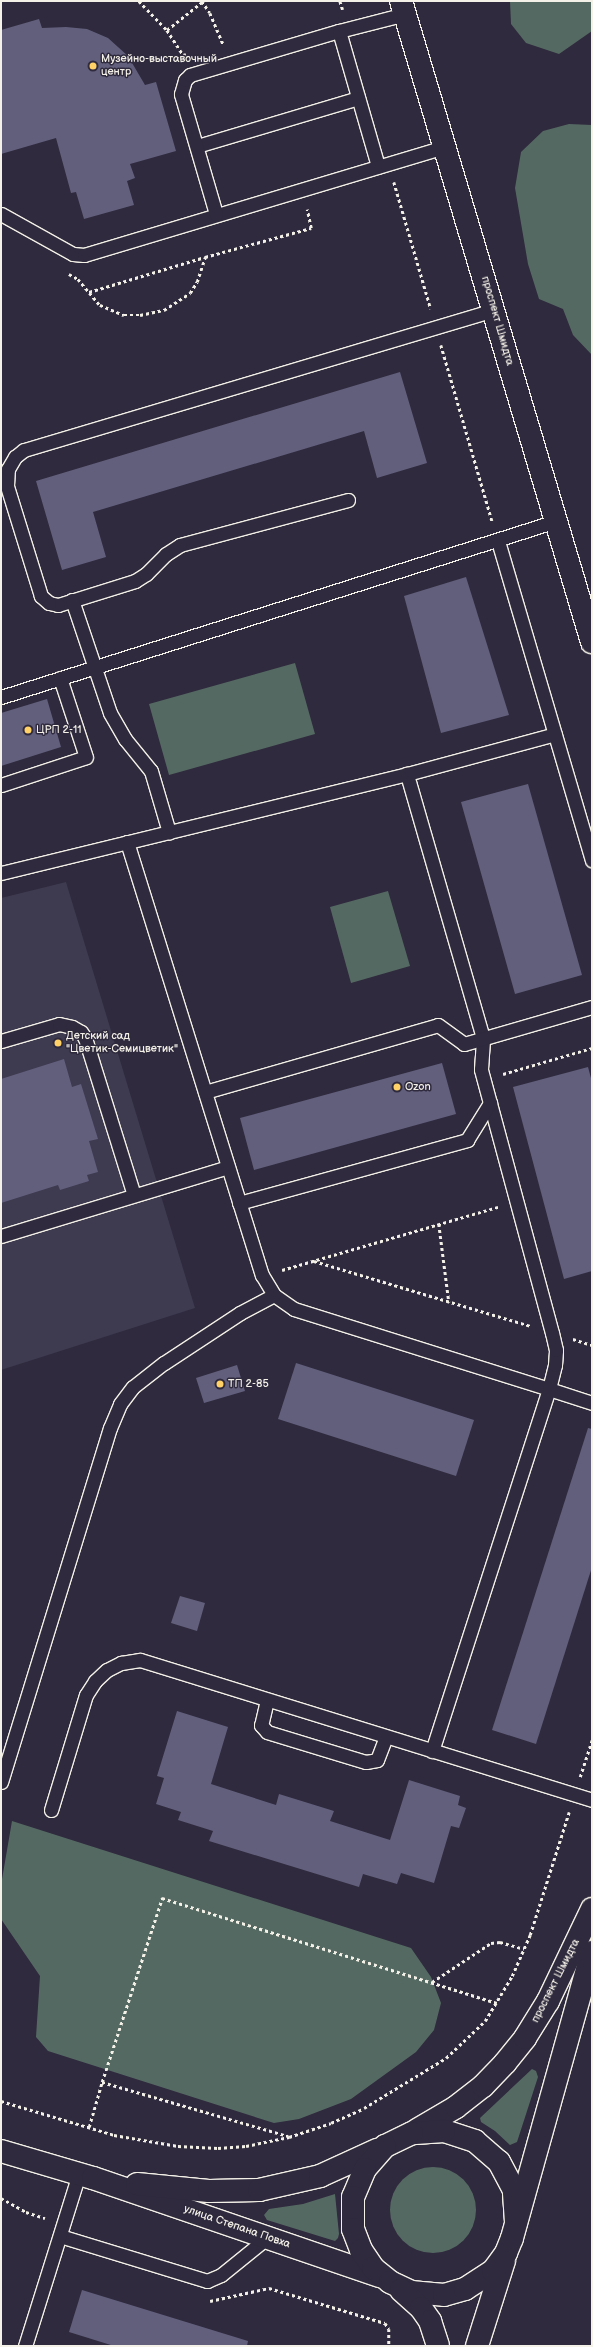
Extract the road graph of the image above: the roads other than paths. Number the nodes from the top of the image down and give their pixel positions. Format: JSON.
{"nodes":[{"id":1,"x":403,"y":7,"type":"edge"},
{"id":2,"x":344,"y":30,"type":"junction"},
{"id":3,"x":358,"y":98,"type":"junction"},
{"id":4,"x":197,"y":146,"type":"junction"},
{"id":5,"x":445,"y":147,"type":"junction"},
{"id":6,"x":383,"y":165,"type":"junction"},
{"id":7,"x":1,"y":214,"type":"edge"},
{"id":8,"x":216,"y":214,"type":"junction"},
{"id":9,"x":493,"y":310,"type":"junction"},
{"id":10,"x":348,"y":500,"type":"dead end"},
{"id":11,"x":556,"y":521,"type":"junction"},
{"id":12,"x":498,"y":541,"type":"junction"},
{"id":13,"x":72,"y":600,"type":"junction"},
{"id":14,"x":592,"y":642,"type":"edge"},
{"id":15,"x":94,"y":667,"type":"junction"},
{"id":16,"x":60,"y":678,"type":"junction"},
{"id":17,"x":1,"y":697,"type":"edge"},
{"id":18,"x":555,"y":734,"type":"junction"},
{"id":19,"x":407,"y":774,"type":"junction"},
{"id":20,"x":1,"y":785,"type":"edge"},
{"id":21,"x":169,"y":832,"type":"junction"},
{"id":22,"x":127,"y":842,"type":"junction"},
{"id":23,"x":592,"y":860,"type":"edge"},
{"id":24,"x":1,"y":873,"type":"edge"},
{"id":25,"x":592,"y":1007,"type":"edge"},
{"id":26,"x":483,"y":1038,"type":"junction"},
{"id":27,"x":1,"y":1041,"type":"edge"},
{"id":28,"x":205,"y":1092,"type":"junction"},
{"id":29,"x":490,"y":1103,"type":"junction"},
{"id":30,"x":228,"y":1167,"type":"junction"},
{"id":31,"x":134,"y":1195,"type":"junction"},
{"id":32,"x":240,"y":1204,"type":"junction"},
{"id":33,"x":1,"y":1236,"type":"edge"},
{"id":34,"x":274,"y":1295,"type":"junction"},
{"id":35,"x":549,"y":1389,"type":"junction"},
{"id":36,"x":592,"y":1402,"type":"edge"},
{"id":37,"x":267,"y":1700,"type":"junction"},
{"id":38,"x":386,"y":1737,"type":"junction"},
{"id":39,"x":432,"y":1751,"type":"junction"},
{"id":40,"x":1,"y":1782,"type":"edge"},
{"id":41,"x":592,"y":1800,"type":"edge"},
{"id":42,"x":51,"y":1810,"type":"dead end"},
{"id":43,"x":592,"y":1909,"type":"edge"},
{"id":44,"x":592,"y":1952,"type":"edge"},
{"id":45,"x":394,"y":2142,"type":"junction"},
{"id":46,"x":1,"y":2151,"type":"edge"},
{"id":47,"x":86,"y":2176,"type":"junction"},
{"id":48,"x":516,"y":2222,"type":"junction"},
{"id":49,"x":60,"y":2236,"type":"junction"},
{"id":50,"x":268,"y":2238,"type":"junction"},
{"id":51,"x":506,"y":2253,"type":"junction"},
{"id":52,"x":386,"y":2279,"type":"junction"},
{"id":53,"x":25,"y":2346,"type":"edge"},
{"id":54,"x":438,"y":2346,"type":"edge"},
{"id":55,"x":477,"y":2346,"type":"edge"}],
"edges":[{"from":1,"to":2,"type":"lane"},
{"from":1,"to":5,"type":"street","name":"проспект Шмидта"},
{"from":2,"to":3,"type":"lane"},
{"from":2,"to":4,"type":"lane"},
{"from":3,"to":4,"type":"lane"},
{"from":3,"to":6,"type":"lane"},
{"from":4,"to":8,"type":"lane"},
{"from":5,"to":6,"type":"lane"},
{"from":5,"to":9,"type":"street","name":"проспект Шмидта"},
{"from":6,"to":8,"type":"lane"},
{"from":7,"to":8,"type":"lane"},
{"from":9,"to":11,"type":"street","name":"проспект Шмидта"},
{"from":9,"to":13,"type":"lane"},
{"from":10,"to":13,"type":"lane"},
{"from":11,"to":12,"type":"lane"},
{"from":11,"to":14,"type":"street","name":"проспект Шмидта"},
{"from":12,"to":15,"type":"lane"},
{"from":12,"to":18,"type":"lane"},
{"from":13,"to":15,"type":"lane"},
{"from":15,"to":16,"type":"lane"},
{"from":15,"to":21,"type":"lane"},
{"from":16,"to":17,"type":"lane"},
{"from":16,"to":20,"type":"lane"},
{"from":18,"to":19,"type":"lane"},
{"from":18,"to":23,"type":"lane"},
{"from":19,"to":21,"type":"lane"},
{"from":19,"to":26,"type":"lane"},
{"from":21,"to":22,"type":"lane"},
{"from":22,"to":24,"type":"lane"},
{"from":22,"to":28,"type":"lane"},
{"from":25,"to":26,"type":"lane"},
{"from":26,"to":28,"type":"lane"},
{"from":26,"to":29,"type":"lane"},
{"from":27,"to":31,"type":"lane"},
{"from":28,"to":30,"type":"lane"},
{"from":29,"to":32,"type":"lane"},
{"from":29,"to":35,"type":"lane"},
{"from":30,"to":31,"type":"lane"},
{"from":30,"to":32,"type":"lane"},
{"from":31,"to":33,"type":"lane"},
{"from":32,"to":34,"type":"lane"},
{"from":34,"to":35,"type":"lane"},
{"from":34,"to":40,"type":"lane"},
{"from":35,"to":36,"type":"lane"},
{"from":35,"to":39,"type":"lane"},
{"from":37,"to":38,"type":"lane"},
{"from":37,"to":38,"type":"lane"},
{"from":37,"to":42,"type":"lane"},
{"from":38,"to":39,"type":"lane"},
{"from":39,"to":41,"type":"lane"},
{"from":43,"to":45,"type":"street","name":"проспект Шмидта"},
{"from":44,"to":48,"type":"street","name":"проспект Шмидта"},
{"from":45,"to":47,"type":"street","name":"улица Степана Повха"},
{"from":45,"to":48,"type":"street"},
{"from":45,"to":52,"type":"street"},
{"from":46,"to":47,"type":"street","name":"улица Степана Повха"},
{"from":47,"to":49,"type":"lane"},
{"from":47,"to":50,"type":"street","name":"улица Степана Повха"},
{"from":48,"to":51,"type":"street","name":"проспект Шмидта"},
{"from":49,"to":50,"type":"lane"},
{"from":49,"to":53,"type":"lane"},
{"from":50,"to":52,"type":"street","name":"улица Степана Повха"},
{"from":51,"to":52,"type":"street","name":"улица Степана Повха"},
{"from":51,"to":55,"type":"street","name":"проспект Шмидта"},
{"from":52,"to":54,"type":"street"}]}
